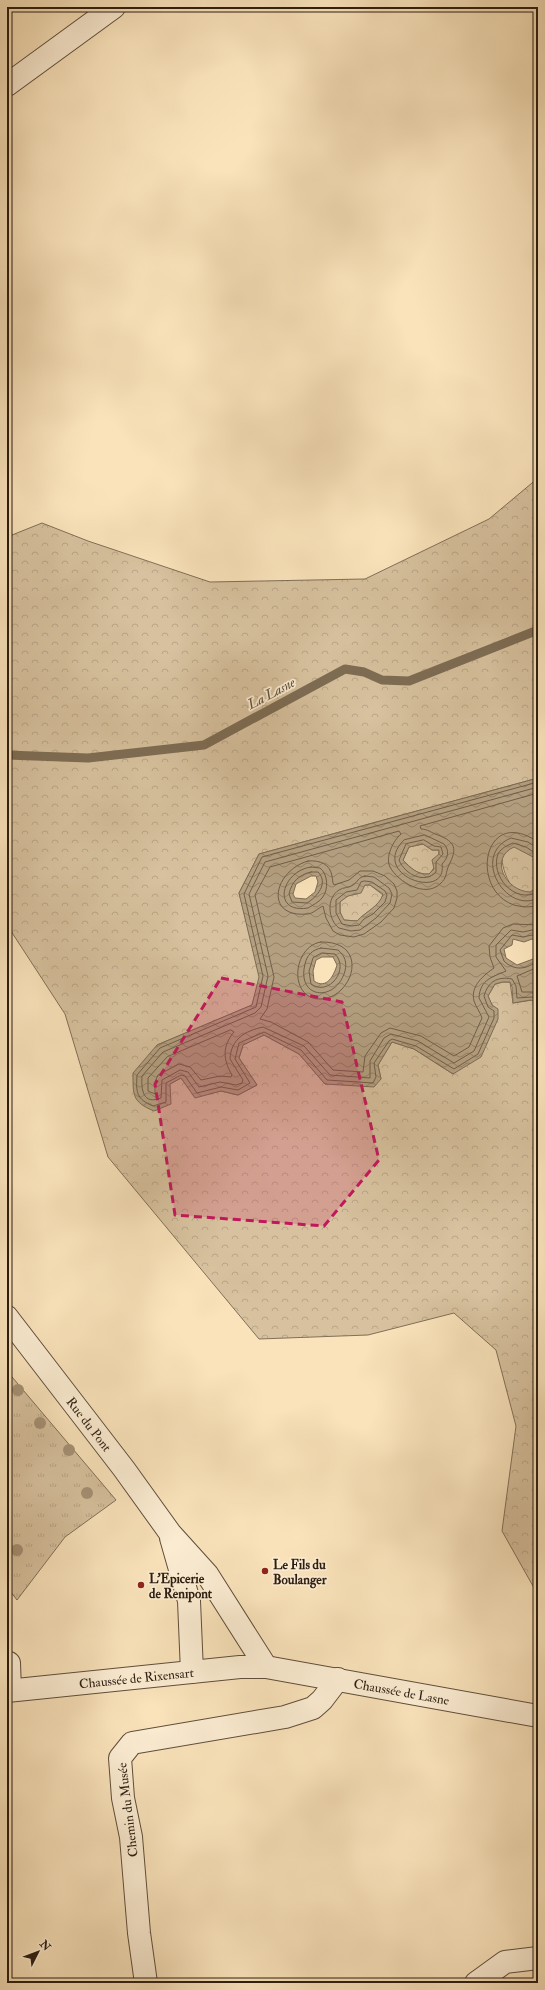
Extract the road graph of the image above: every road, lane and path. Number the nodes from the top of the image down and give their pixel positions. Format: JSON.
{"nodes":[{"id":1,"x":114,"y":7,"type":"edge"},
{"id":2,"x":7,"y":85,"type":"edge"},
{"id":3,"x":7,"y":1317,"type":"edge"},
{"id":4,"x":170,"y":1533,"type":"junction"},
{"id":5,"x":9,"y":1663,"type":"dead end"},
{"id":6,"x":266,"y":1667,"type":"junction"},
{"id":7,"x":192,"y":1672,"type":"junction"},
{"id":8,"x":338,"y":1679,"type":"junction"},
{"id":9,"x":9,"y":1690,"type":"edge"},
{"id":10,"x":538,"y":1716,"type":"edge"},
{"id":11,"x":538,"y":1958,"type":"edge"},
{"id":12,"x":146,"y":1983,"type":"edge"},
{"id":13,"x":476,"y":1983,"type":"edge"}],
"edges":[{"from":1,"to":2,"type":"street"},
{"from":3,"to":4,"type":"street","name":"Rue du Pont"},
{"from":4,"to":6,"type":"street","name":"Rue du Pont"},
{"from":4,"to":7,"type":"street","name":"Rue du Pont"},
{"from":5,"to":9,"type":"street"},
{"from":6,"to":7,"type":"street","name":"Chaussée de Rixensart"},
{"from":6,"to":8,"type":"street","name":"Chaussée de Lasne"},
{"from":7,"to":9,"type":"street","name":"Chaussée de Rixensart"},
{"from":8,"to":10,"type":"street","name":"Chaussée de Lasne"},
{"from":8,"to":12,"type":"street","name":"Chemin du Musée"},
{"from":11,"to":13,"type":"street"}]}
